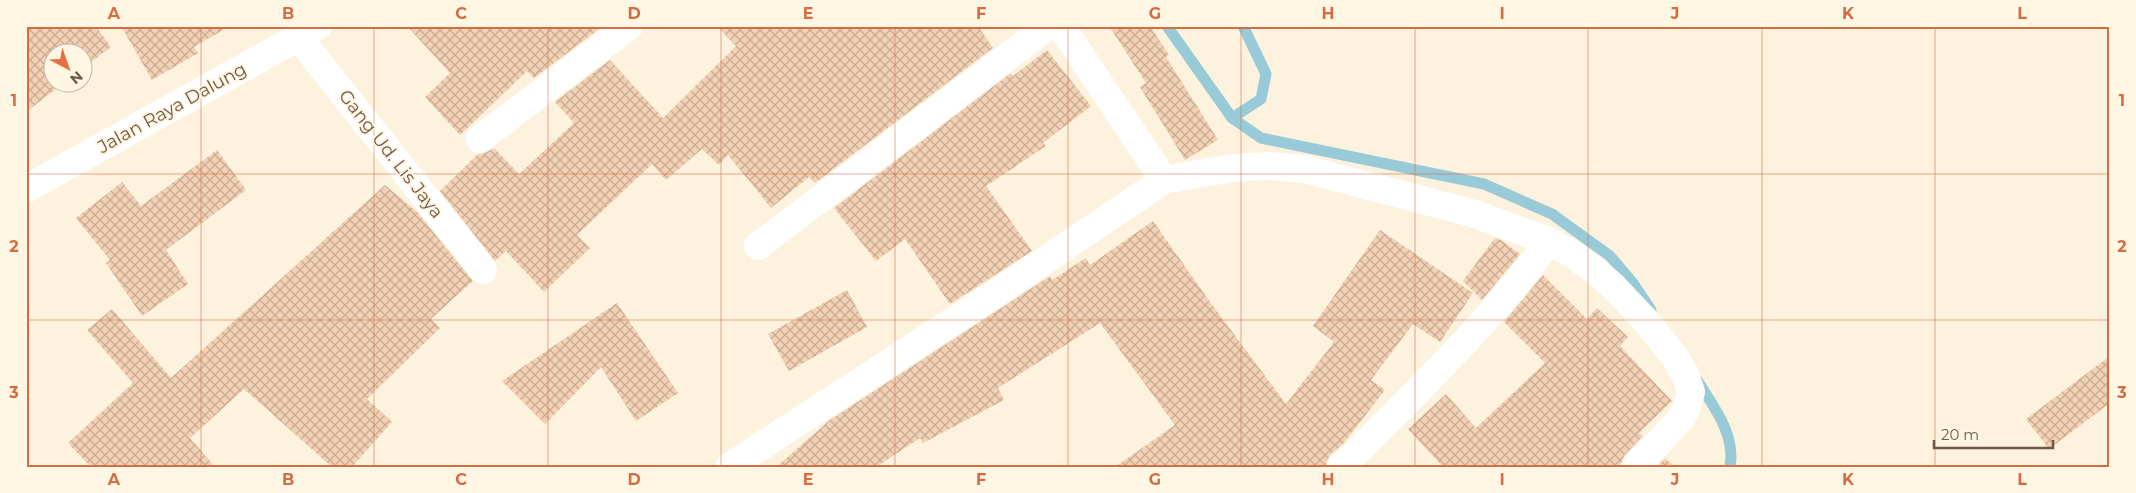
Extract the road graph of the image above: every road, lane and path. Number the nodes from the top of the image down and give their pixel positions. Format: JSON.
{"nodes":[{"id":1,"x":629,"y":26,"type":"edge"},
{"id":2,"x":1048,"y":26,"type":"edge"},
{"id":3,"x":1061,"y":26,"type":"edge"},
{"id":4,"x":309,"y":32,"type":"edge"},
{"id":5,"x":480,"y":139,"type":"dead end"},
{"id":6,"x":1164,"y":180,"type":"junction"},
{"id":7,"x":26,"y":189,"type":"edge"},
{"id":8,"x":1549,"y":241,"type":"junction"},
{"id":9,"x":758,"y":246,"type":"dead end"},
{"id":10,"x":483,"y":270,"type":"dead end"},
{"id":11,"x":729,"y":467,"type":"edge"},
{"id":12,"x":1340,"y":467,"type":"edge"},
{"id":13,"x":1635,"y":467,"type":"edge"}],
"edges":[{"from":1,"to":5,"type":"street"},
{"from":2,"to":9,"type":"street"},
{"from":3,"to":6,"type":"street"},
{"from":4,"to":7,"type":"street","name":"Jalan Raya Dalung"},
{"from":4,"to":10,"type":"street","name":"Gang Ud. Lis Jaya"},
{"from":6,"to":8,"type":"street"},
{"from":6,"to":11,"type":"street"},
{"from":8,"to":12,"type":"street"},
{"from":8,"to":13,"type":"street"}]}
